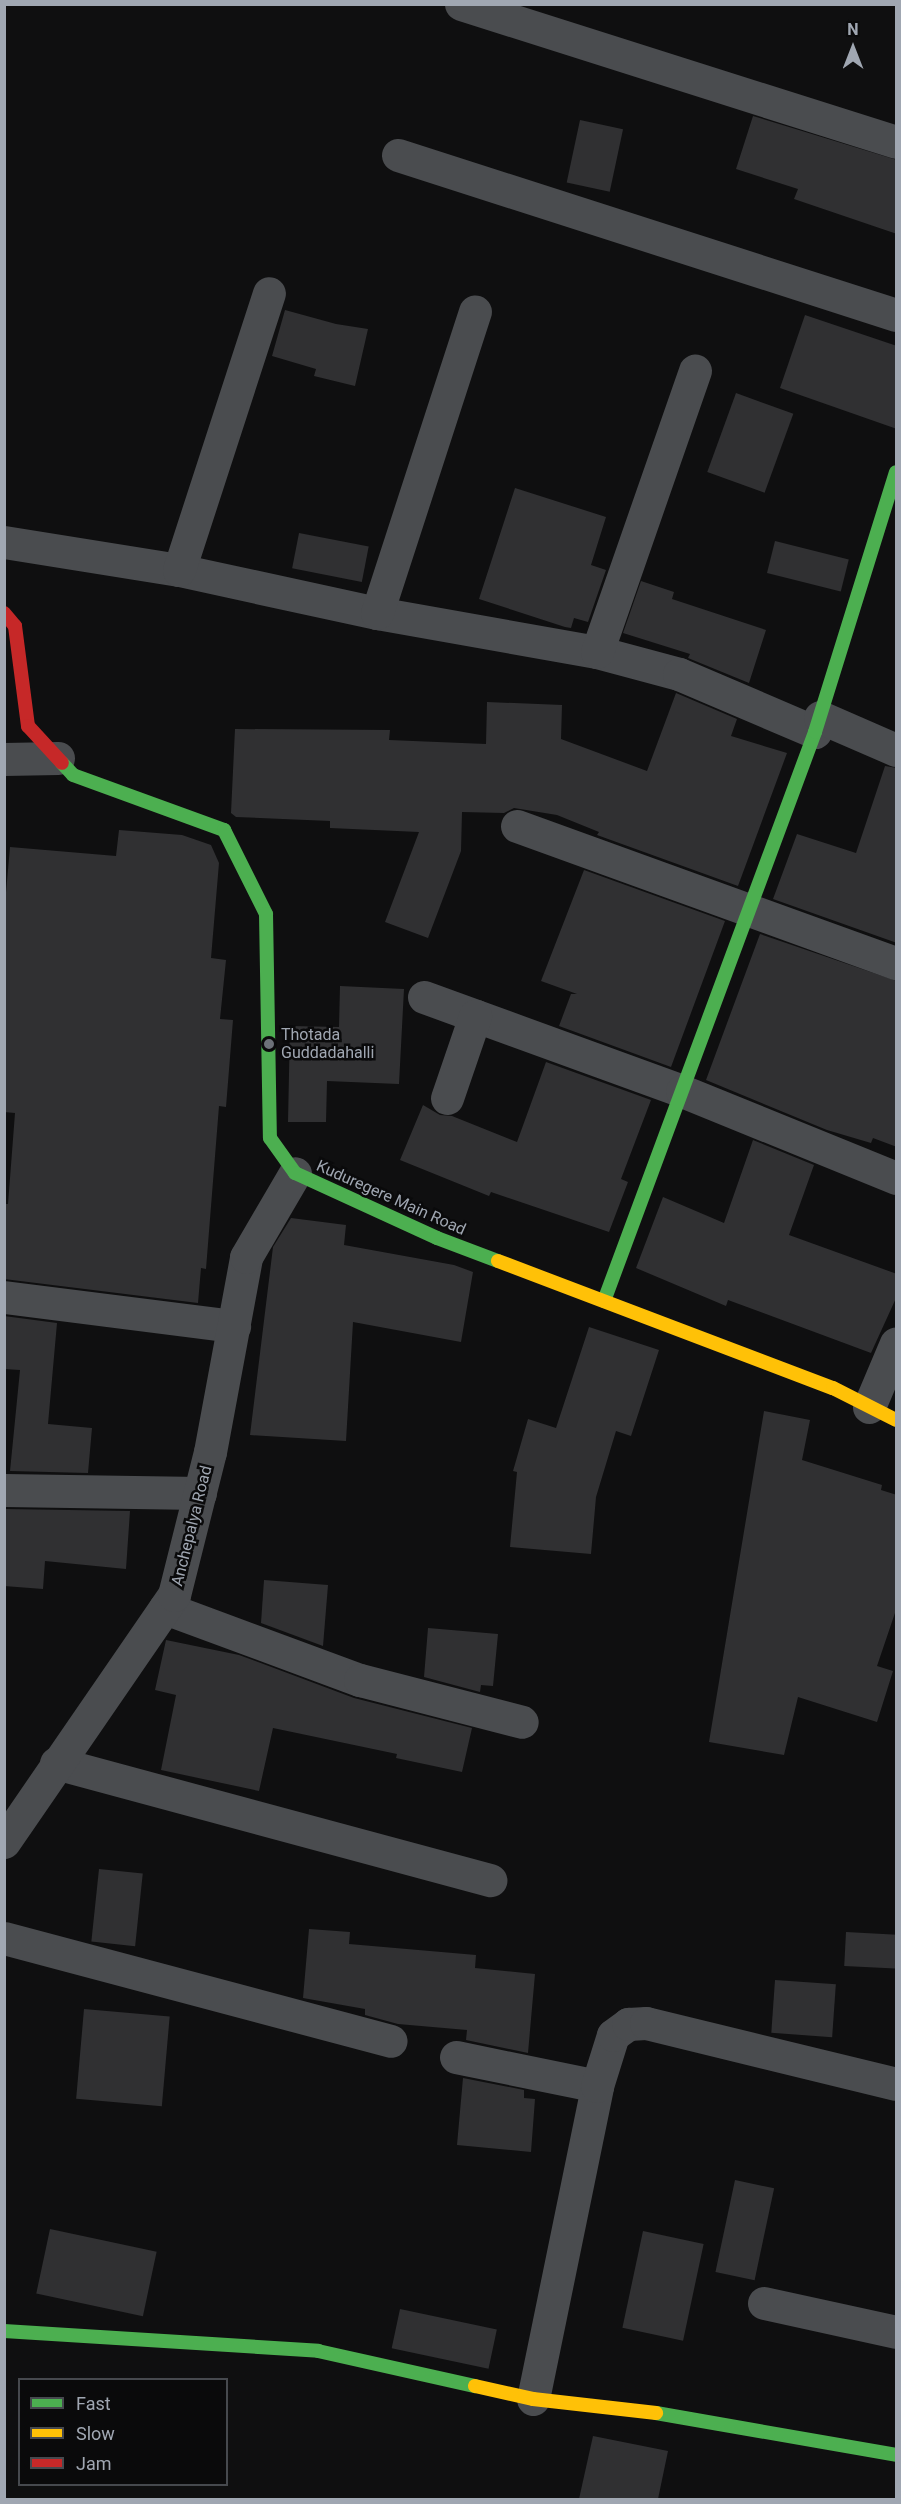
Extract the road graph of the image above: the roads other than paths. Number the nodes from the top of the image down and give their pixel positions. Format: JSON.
{"nodes":[{"id":1,"x":461,"y":4,"type":"edge"},
{"id":2,"x":897,"y":142,"type":"edge"},
{"id":3,"x":398,"y":156,"type":"dead end"},
{"id":4,"x":269,"y":293,"type":"dead end"},
{"id":5,"x":475,"y":312,"type":"dead end"},
{"id":6,"x":897,"y":315,"type":"edge"},
{"id":7,"x":695,"y":371,"type":"dead end"},
{"id":8,"x":897,"y":472,"type":"edge"},
{"id":9,"x":889,"y":519,"type":"edge"},
{"id":10,"x":4,"y":542,"type":"edge"},
{"id":11,"x":179,"y":570,"type":"junction"},
{"id":12,"x":4,"y":613,"type":"edge"},
{"id":13,"x":377,"y":613,"type":"junction"},
{"id":14,"x":597,"y":652,"type":"junction"},
{"id":15,"x":817,"y":724,"type":"junction"},
{"id":16,"x":897,"y":750,"type":"edge"},
{"id":17,"x":4,"y":759,"type":"edge"},
{"id":18,"x":58,"y":759,"type":"junction"},
{"id":19,"x":517,"y":826,"type":"dead end"},
{"id":20,"x":749,"y":908,"type":"junction"},
{"id":21,"x":897,"y":963,"type":"edge"},
{"id":22,"x":424,"y":997,"type":"dead end"},
{"id":23,"x":475,"y":1016,"type":"junction"},
{"id":24,"x":682,"y":1091,"type":"junction"},
{"id":25,"x":447,"y":1098,"type":"dead end"},
{"id":26,"x":295,"y":1173,"type":"junction"},
{"id":27,"x":897,"y":1178,"type":"edge"},
{"id":28,"x":4,"y":1297,"type":"edge"},
{"id":29,"x":604,"y":1301,"type":"junction"},
{"id":30,"x":234,"y":1326,"type":"junction"},
{"id":31,"x":897,"y":1343,"type":"edge"},
{"id":32,"x":883,"y":1413,"type":"edge"},
{"id":33,"x":4,"y":1490,"type":"edge"},
{"id":34,"x":200,"y":1493,"type":"junction"},
{"id":35,"x":165,"y":1608,"type":"junction"},
{"id":36,"x":522,"y":1722,"type":"dead end"},
{"id":37,"x":56,"y":1763,"type":"junction"},
{"id":38,"x":4,"y":1842,"type":"edge"},
{"id":39,"x":490,"y":1880,"type":"dead end"},
{"id":40,"x":4,"y":1938,"type":"edge"},
{"id":41,"x":390,"y":2041,"type":"dead end"},
{"id":42,"x":456,"y":2057,"type":"dead end"},
{"id":43,"x":897,"y":2084,"type":"edge"},
{"id":44,"x":597,"y":2086,"type":"junction"},
{"id":45,"x":764,"y":2303,"type":"dead end"},
{"id":46,"x":4,"y":2331,"type":"edge"},
{"id":47,"x":897,"y":2332,"type":"edge"},
{"id":48,"x":533,"y":2399,"type":"junction"},
{"id":49,"x":897,"y":2455,"type":"edge"}],
"edges":[{"from":1,"to":2,"type":"street"},
{"from":3,"to":6,"type":"street"},
{"from":4,"to":11,"type":"street"},
{"from":5,"to":13,"type":"street"},
{"from":7,"to":14,"type":"street"},
{"from":8,"to":9,"type":"street"},
{"from":9,"to":15,"type":"street"},
{"from":10,"to":11,"type":"street"},
{"from":11,"to":13,"type":"street"},
{"from":12,"to":18,"type":"street","name":"Kuduregere Main Road"},
{"from":13,"to":14,"type":"street"},
{"from":14,"to":15,"type":"street"},
{"from":15,"to":16,"type":"street"},
{"from":15,"to":20,"type":"street"},
{"from":17,"to":18,"type":"street"},
{"from":18,"to":26,"type":"street","name":"Kuduregere Main Road"},
{"from":19,"to":20,"type":"street"},
{"from":20,"to":21,"type":"street"},
{"from":20,"to":24,"type":"street"},
{"from":22,"to":23,"type":"street"},
{"from":23,"to":24,"type":"street"},
{"from":23,"to":25,"type":"street"},
{"from":24,"to":27,"type":"street"},
{"from":24,"to":29,"type":"street"},
{"from":26,"to":29,"type":"street","name":"Kuduregere Main Road"},
{"from":26,"to":30,"type":"street","name":"Anchepalya Road"},
{"from":28,"to":30,"type":"street"},
{"from":29,"to":32,"type":"street","name":"Kuduregere Main Road"},
{"from":30,"to":34,"type":"street","name":"Anchepalya Road"},
{"from":31,"to":32,"type":"street"},
{"from":33,"to":34,"type":"street"},
{"from":34,"to":35,"type":"street","name":"Anchepalya Road"},
{"from":35,"to":36,"type":"street"},
{"from":35,"to":37,"type":"street","name":"Anchepalya Road"},
{"from":37,"to":38,"type":"street","name":"Anchepalya Road"},
{"from":37,"to":39,"type":"street"},
{"from":40,"to":41,"type":"street"},
{"from":42,"to":44,"type":"street"},
{"from":43,"to":44,"type":"street"},
{"from":44,"to":48,"type":"street"},
{"from":45,"to":47,"type":"street"},
{"from":46,"to":48,"type":"street"},
{"from":48,"to":49,"type":"street"}]}
